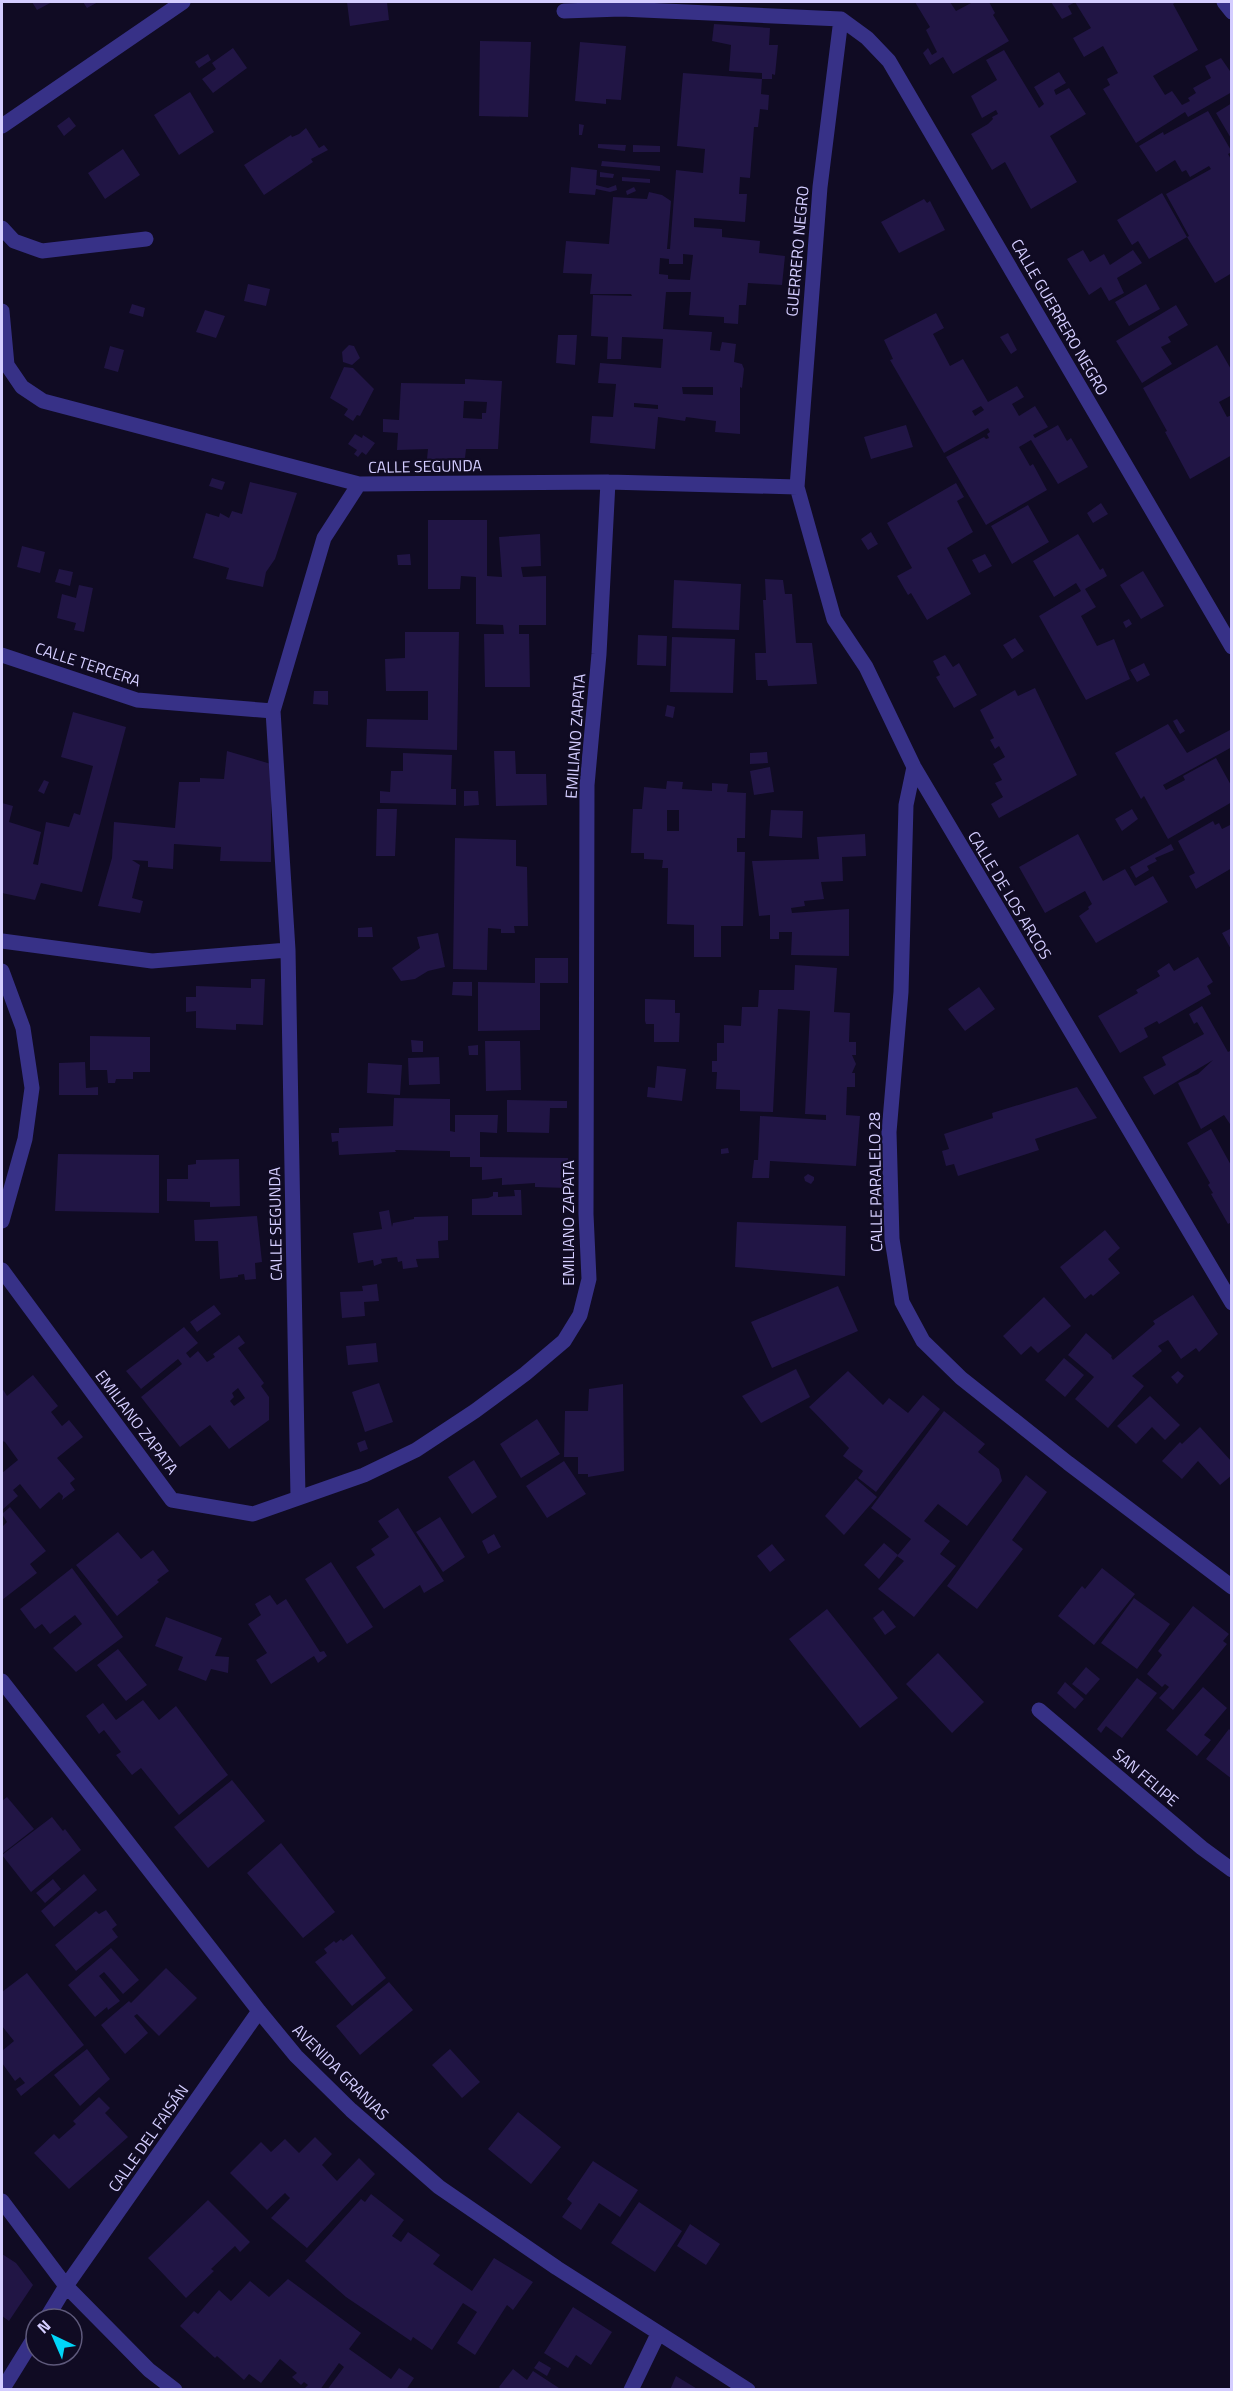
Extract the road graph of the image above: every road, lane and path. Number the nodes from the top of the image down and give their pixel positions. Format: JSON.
{"nodes":[{"id":1,"x":183,"y":2,"type":"edge"},
{"id":2,"x":1224,"y":2,"type":"edge"},
{"id":3,"x":564,"y":11,"type":"dead end"},
{"id":4,"x":1232,"y":12,"type":"edge"},
{"id":5,"x":841,"y":19,"type":"junction"},
{"id":6,"x":2,"y":126,"type":"edge"},
{"id":7,"x":2,"y":228,"type":"edge"},
{"id":8,"x":146,"y":239,"type":"dead end"},
{"id":9,"x":2,"y":311,"type":"edge"},
{"id":10,"x":4,"y":364,"type":"edge"},
{"id":11,"x":608,"y":482,"type":"junction"},
{"id":12,"x":359,"y":484,"type":"junction"},
{"id":13,"x":796,"y":487,"type":"junction"},
{"id":14,"x":1232,"y":647,"type":"edge"},
{"id":15,"x":2,"y":655,"type":"edge"},
{"id":16,"x":273,"y":711,"type":"junction"},
{"id":17,"x":914,"y":767,"type":"junction"},
{"id":18,"x":2,"y":941,"type":"edge"},
{"id":19,"x":288,"y":950,"type":"junction"},
{"id":20,"x":2,"y":971,"type":"edge"},
{"id":21,"x":2,"y":1221,"type":"edge"},
{"id":22,"x":2,"y":1270,"type":"edge"},
{"id":23,"x":1232,"y":1303,"type":"edge"},
{"id":24,"x":298,"y":1497,"type":"junction"},
{"id":25,"x":1232,"y":1587,"type":"edge"},
{"id":26,"x":2,"y":1681,"type":"edge"},
{"id":27,"x":1039,"y":1710,"type":"dead end"},
{"id":28,"x":1232,"y":1870,"type":"edge"},
{"id":29,"x":259,"y":2011,"type":"junction"},
{"id":30,"x":2,"y":2201,"type":"edge"},
{"id":31,"x":66,"y":2286,"type":"junction"},
{"id":32,"x":53,"y":2307,"type":"edge"},
{"id":33,"x":658,"y":2334,"type":"junction"},
{"id":34,"x":24,"y":2354,"type":"edge"},
{"id":35,"x":2,"y":2390,"type":"edge"},
{"id":36,"x":175,"y":2390,"type":"edge"},
{"id":37,"x":631,"y":2390,"type":"edge"},
{"id":38,"x":748,"y":2390,"type":"edge"}],
"edges":[{"from":1,"to":6,"type":"street"},
{"from":2,"to":4,"type":"street"},
{"from":3,"to":5,"type":"street"},
{"from":5,"to":13,"type":"street","name":"GUERRERO NEGRO"},
{"from":5,"to":14,"type":"street","name":"CALLE GUERRERO NEGRO"},
{"from":7,"to":8,"type":"street"},
{"from":9,"to":10,"type":"street"},
{"from":10,"to":12,"type":"street"},
{"from":11,"to":12,"type":"street","name":"CALLE SEGUNDA"},
{"from":11,"to":13,"type":"street","name":"CALLE SEGUNDA"},
{"from":11,"to":24,"type":"street","name":"EMILIANO ZAPATA"},
{"from":12,"to":16,"type":"street","name":"CALLE SEGUNDA"},
{"from":13,"to":17,"type":"street","name":"CALLE DE LOS ARCOS"},
{"from":15,"to":16,"type":"street","name":"CALLE TERCERA"},
{"from":16,"to":19,"type":"street","name":"CALLE SEGUNDA"},
{"from":17,"to":23,"type":"street","name":"CALLE DE LOS ARCOS"},
{"from":17,"to":25,"type":"street","name":"CALLE PARALELO 28"},
{"from":18,"to":19,"type":"street"},
{"from":19,"to":24,"type":"street","name":"CALLE SEGUNDA"},
{"from":20,"to":21,"type":"street"},
{"from":22,"to":24,"type":"street","name":"EMILIANO ZAPATA"},
{"from":26,"to":29,"type":"street","name":"AVENIDA GRANJAS"},
{"from":27,"to":28,"type":"street","name":"SAN FELIPE"},
{"from":29,"to":31,"type":"street","name":"CALLE DEL FAISÁN"},
{"from":29,"to":33,"type":"street","name":"AVENIDA GRANJAS"},
{"from":30,"to":31,"type":"street"},
{"from":31,"to":32,"type":"street","name":"CALLE DEL FAISÁN"},
{"from":31,"to":36,"type":"street"},
{"from":33,"to":37,"type":"street"},
{"from":33,"to":38,"type":"street","name":"AVENIDA GRANJAS"},
{"from":34,"to":35,"type":"street"}]}
